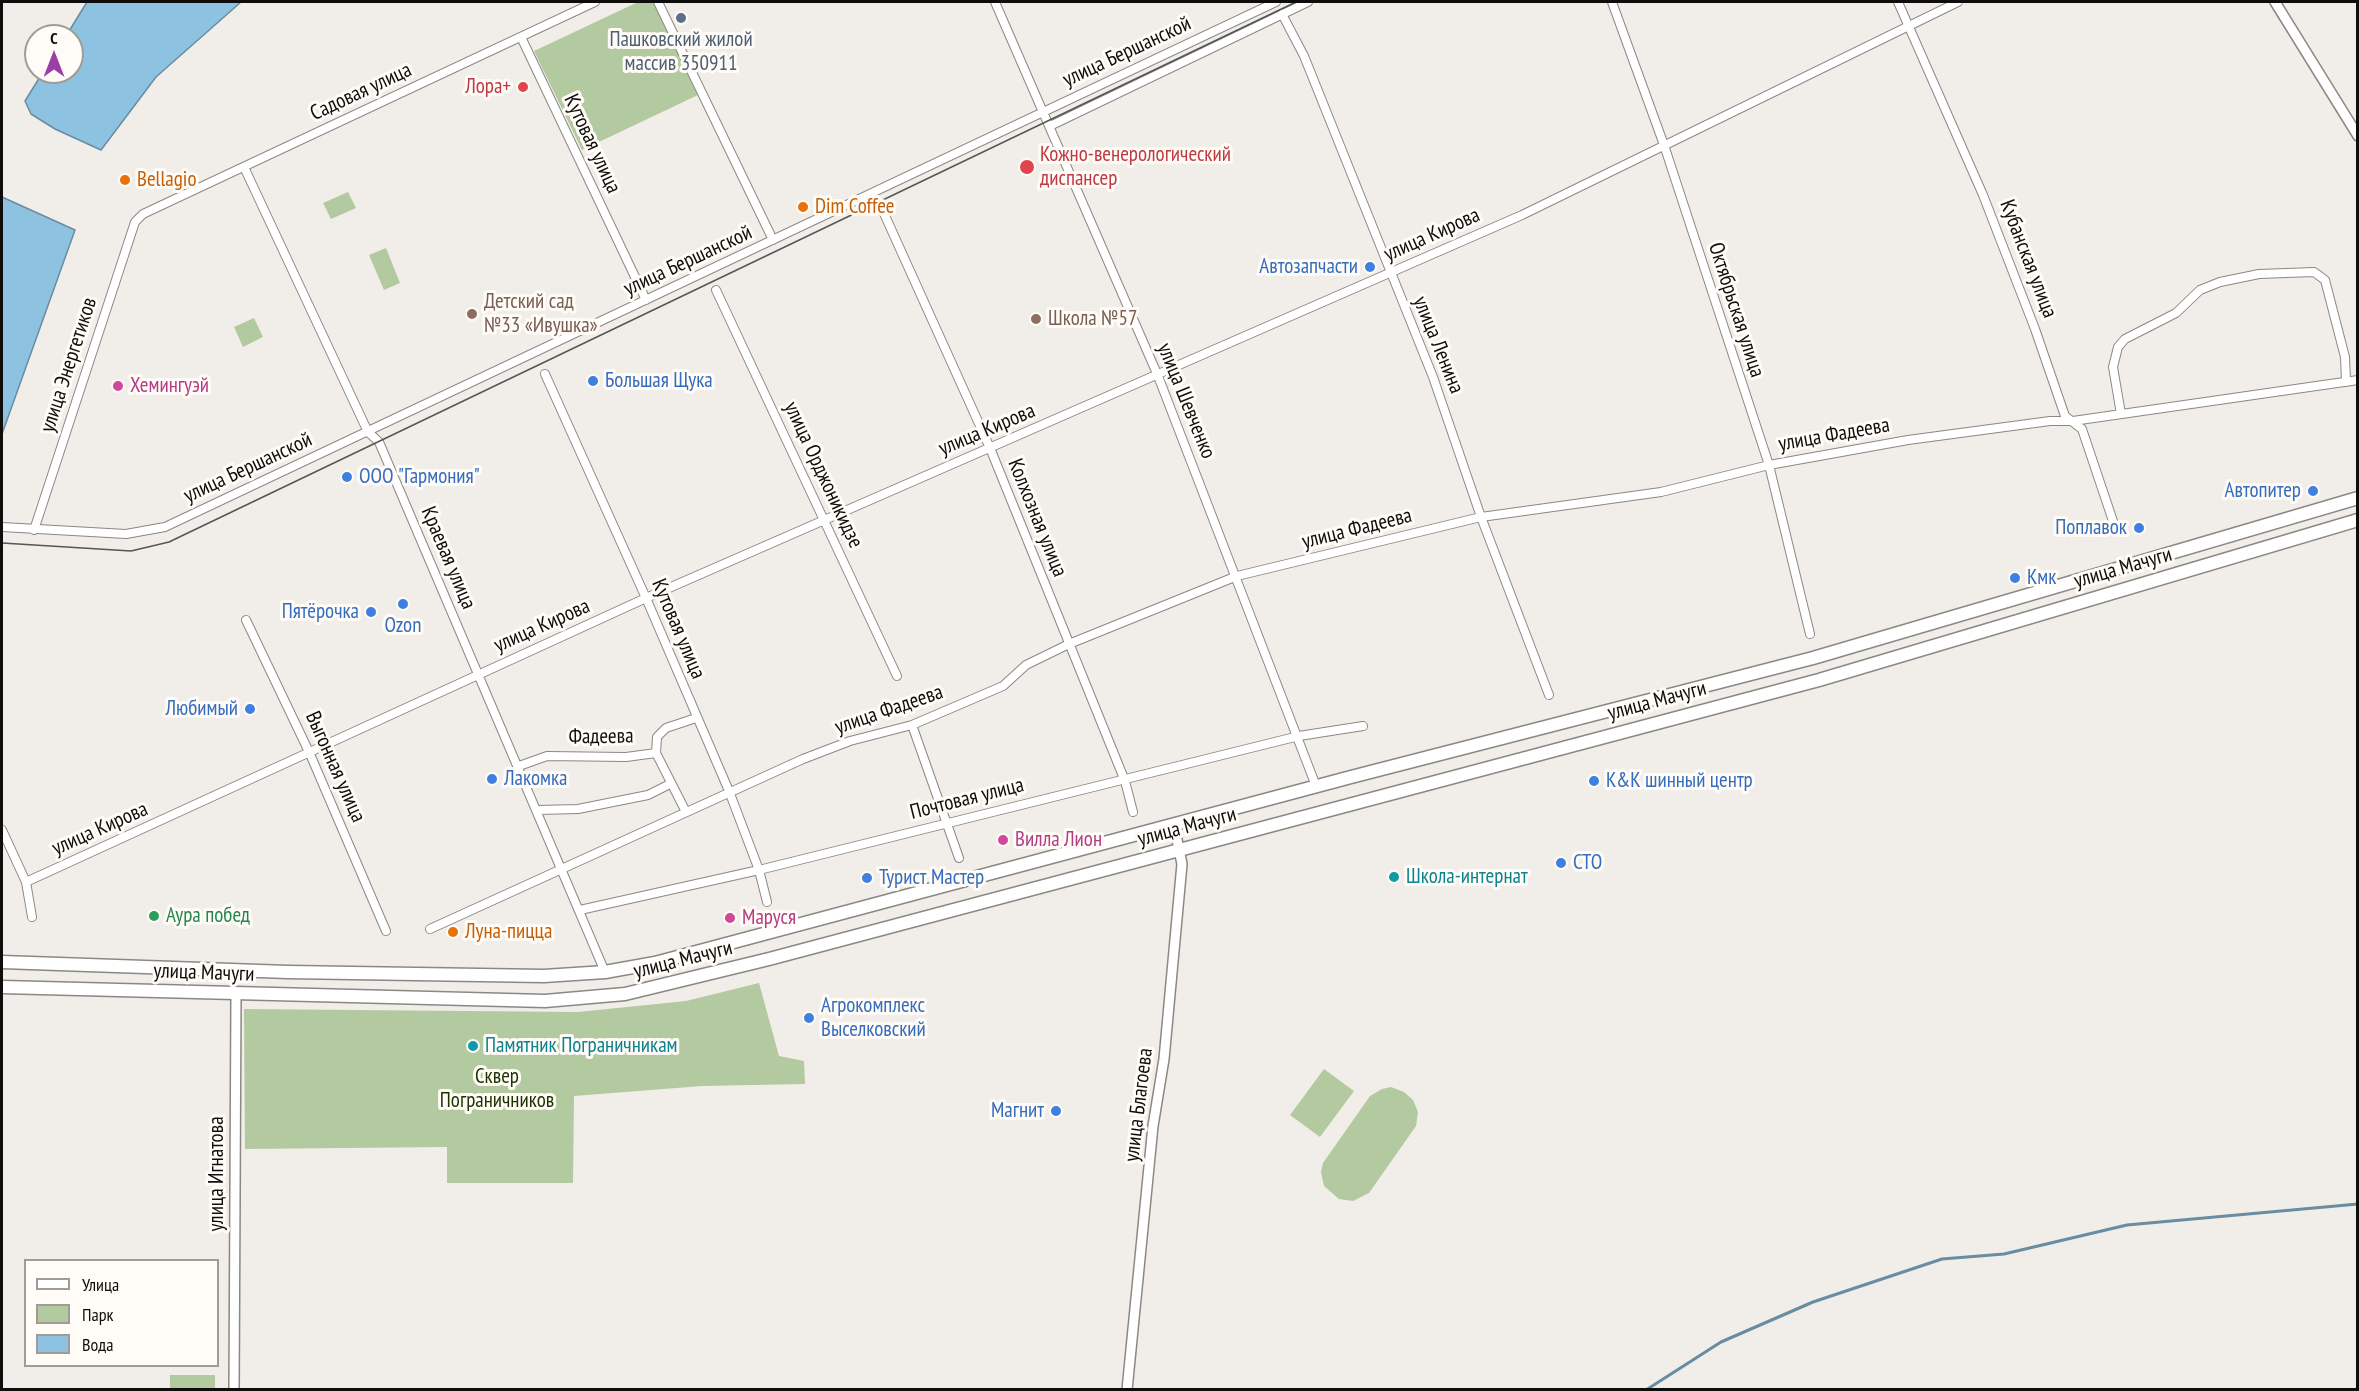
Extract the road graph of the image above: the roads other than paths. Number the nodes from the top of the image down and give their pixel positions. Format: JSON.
{"nodes":[{"id":1,"x":595,"y":2,"type":"edge"},
{"id":2,"x":658,"y":2,"type":"edge"},
{"id":3,"x":995,"y":2,"type":"edge"},
{"id":4,"x":1274,"y":2,"type":"edge"},
{"id":5,"x":1308,"y":2,"type":"edge"},
{"id":6,"x":1612,"y":2,"type":"edge"},
{"id":7,"x":1898,"y":2,"type":"edge"},
{"id":8,"x":1958,"y":2,"type":"edge"},
{"id":9,"x":2275,"y":2,"type":"edge"},
{"id":10,"x":580,"y":5,"type":"edge"},
{"id":11,"x":1282,"y":14,"type":"junction"},
{"id":12,"x":1908,"y":26,"type":"junction"},
{"id":13,"x":521,"y":37,"type":"junction"},
{"id":14,"x":1043,"y":111,"type":"junction"},
{"id":15,"x":1050,"y":126,"type":"junction"},
{"id":16,"x":2358,"y":136,"type":"edge"},
{"id":17,"x":1664,"y":145,"type":"junction"},
{"id":18,"x":244,"y":167,"type":"junction"},
{"id":19,"x":882,"y":209,"type":"dead end"},
{"id":20,"x":143,"y":214,"type":"joint"},
{"id":21,"x":773,"y":240,"type":"junction"},
{"id":22,"x":1390,"y":274,"type":"junction"},
{"id":23,"x":716,"y":290,"type":"dead end"},
{"id":24,"x":646,"y":300,"type":"junction"},
{"id":25,"x":545,"y":374,"type":"dead end"},
{"id":26,"x":1158,"y":376,"type":"junction"},
{"id":27,"x":2358,"y":380,"type":"edge"},
{"id":28,"x":2346,"y":382,"type":"junction"},
{"id":29,"x":2121,"y":414,"type":"junction"},
{"id":30,"x":2073,"y":421,"type":"junction"},
{"id":31,"x":368,"y":432,"type":"junction"},
{"id":32,"x":990,"y":448,"type":"junction"},
{"id":33,"x":1769,"y":465,"type":"junction"},
{"id":34,"x":2358,"y":498,"type":"edge"},
{"id":35,"x":2318,"y":510,"type":"junction"},
{"id":36,"x":1481,"y":517,"type":"junction"},
{"id":37,"x":824,"y":520,"type":"junction"},
{"id":38,"x":2358,"y":520,"type":"edge"},
{"id":39,"x":2,"y":527,"type":"edge"},
{"id":40,"x":34,"y":530,"type":"junction"},
{"id":41,"x":2115,"y":530,"type":"dead end"},
{"id":42,"x":2321,"y":531,"type":"junction"},
{"id":43,"x":2160,"y":555,"type":"junction"},
{"id":44,"x":2172,"y":574,"type":"junction"},
{"id":45,"x":1237,"y":576,"type":"junction"},
{"id":46,"x":646,"y":598,"type":"junction"},
{"id":47,"x":246,"y":620,"type":"dead end"},
{"id":48,"x":1810,"y":634,"type":"dead end"},
{"id":49,"x":1069,"y":644,"type":"junction"},
{"id":50,"x":479,"y":674,"type":"junction"},
{"id":51,"x":897,"y":676,"type":"dead end"},
{"id":52,"x":1549,"y":695,"type":"dead end"},
{"id":53,"x":696,"y":718,"type":"junction"},
{"id":54,"x":912,"y":725,"type":"junction"},
{"id":55,"x":1363,"y":726,"type":"dead end"},
{"id":56,"x":1299,"y":736,"type":"junction"},
{"id":57,"x":656,"y":753,"type":"junction"},
{"id":58,"x":310,"y":754,"type":"junction"},
{"id":59,"x":1430,"y":757,"type":"junction"},
{"id":60,"x":519,"y":766,"type":"junction"},
{"id":61,"x":1438,"y":780,"type":"junction"},
{"id":62,"x":1125,"y":781,"type":"junction"},
{"id":63,"x":670,"y":784,"type":"junction"},
{"id":64,"x":1317,"y":786,"type":"junction"},
{"id":65,"x":729,"y":791,"type":"junction"},
{"id":66,"x":538,"y":810,"type":"junction"},
{"id":67,"x":686,"y":812,"type":"junction"},
{"id":68,"x":1133,"y":812,"type":"dead end"},
{"id":69,"x":948,"y":821,"type":"junction"},
{"id":70,"x":1174,"y":825,"type":"junction"},
{"id":71,"x":2,"y":830,"type":"edge"},
{"id":72,"x":1181,"y":849,"type":"junction"},
{"id":73,"x":959,"y":858,"type":"dead end"},
{"id":74,"x":562,"y":869,"type":"junction"},
{"id":75,"x":759,"y":870,"type":"junction"},
{"id":76,"x":26,"y":882,"type":"junction"},
{"id":77,"x":767,"y":902,"type":"dead end"},
{"id":78,"x":580,"y":910,"type":"junction"},
{"id":79,"x":32,"y":917,"type":"dead end"},
{"id":80,"x":430,"y":929,"type":"dead end"},
{"id":81,"x":386,"y":931,"type":"dead end"},
{"id":82,"x":2,"y":962,"type":"edge"},
{"id":83,"x":605,"y":972,"type":"junction"},
{"id":84,"x":2,"y":987,"type":"edge"},
{"id":85,"x":236,"y":994,"type":"junction"},
{"id":86,"x":234,"y":1389,"type":"edge"},
{"id":87,"x":1127,"y":1389,"type":"edge"}],
"edges":[{"from":1,"to":10,"type":"street","name":"Садовая улица"},
{"from":2,"to":21,"type":"street"},
{"from":3,"to":14,"type":"street","name":"улица Шевченко"},
{"from":4,"to":14,"type":"street","name":"улица Бершанской"},
{"from":5,"to":11,"type":"street","name":"улица Бершанской"},
{"from":6,"to":17,"type":"street","name":"Октябрьская улица"},
{"from":7,"to":12,"type":"street","name":"Кубанская улица"},
{"from":8,"to":12,"type":"street","name":"улица Кирова"},
{"from":9,"to":16,"type":"street"},
{"from":10,"to":13,"type":"street","name":"Садовая улица"},
{"from":11,"to":15,"type":"street","name":"улица Бершанской"},
{"from":11,"to":22,"type":"street","name":"улица Ленина"},
{"from":12,"to":17,"type":"street","name":"улица Кирова"},
{"from":12,"to":30,"type":"street","name":"Кубанская улица"},
{"from":13,"to":18,"type":"street","name":"Садовая улица"},
{"from":13,"to":24,"type":"street","name":"Кутовая улица"},
{"from":14,"to":15,"type":"street","name":"улица Шевченко"},
{"from":14,"to":21,"type":"street","name":"улица Бершанской"},
{"from":15,"to":26,"type":"street","name":"улица Шевченко"},
{"from":17,"to":22,"type":"street","name":"улица Кирова"},
{"from":17,"to":33,"type":"street","name":"Октябрьская улица"},
{"from":18,"to":20,"type":"street","name":"Садовая улица"},
{"from":18,"to":31,"type":"street","name":"Краевая улица"},
{"from":19,"to":32,"type":"street","name":"Колхозная улица"},
{"from":20,"to":40,"type":"street","name":"улица Энергетиков"},
{"from":21,"to":24,"type":"street","name":"улица Бершанской"},
{"from":22,"to":26,"type":"street","name":"улица Кирова"},
{"from":22,"to":36,"type":"street","name":"улица Ленина"},
{"from":23,"to":37,"type":"street","name":"улица Орджоникидзе"},
{"from":24,"to":31,"type":"street","name":"улица Бершанской"},
{"from":25,"to":46,"type":"street","name":"Кутовая улица"},
{"from":26,"to":32,"type":"street","name":"улица Кирова"},
{"from":26,"to":45,"type":"street","name":"улица Шевченко"},
{"from":27,"to":28,"type":"street","name":"улица Фадеева"},
{"from":28,"to":29,"type":"street","name":"улица Фадеева"},
{"from":28,"to":29,"type":"street"},
{"from":29,"to":30,"type":"street","name":"улица Фадеева"},
{"from":30,"to":33,"type":"street","name":"улица Фадеева"},
{"from":30,"to":41,"type":"street","name":"Кубанская улица"},
{"from":31,"to":40,"type":"street","name":"улица Бершанской"},
{"from":31,"to":50,"type":"street","name":"Краевая улица"},
{"from":32,"to":37,"type":"street","name":"улица Кирова"},
{"from":32,"to":49,"type":"street","name":"Колхозная улица"},
{"from":33,"to":36,"type":"street","name":"улица Фадеева"},
{"from":33,"to":48,"type":"street","name":"Октябрьская улица"},
{"from":34,"to":35,"type":"main road","name":"улица Мачуги"},
{"from":35,"to":42,"type":"main road"},
{"from":35,"to":43,"type":"main road","name":"улица Мачуги"},
{"from":36,"to":45,"type":"street","name":"улица Фадеева"},
{"from":36,"to":52,"type":"street","name":"улица Ленина"},
{"from":37,"to":46,"type":"street","name":"улица Кирова"},
{"from":37,"to":51,"type":"street","name":"улица Орджоникидзе"},
{"from":38,"to":42,"type":"main road","name":"улица Мачуги"},
{"from":39,"to":40,"type":"street","name":"улица Бершанской"},
{"from":42,"to":44,"type":"main road","name":"улица Мачуги"},
{"from":43,"to":44,"type":"main road"},
{"from":43,"to":59,"type":"main road","name":"улица Мачуги"},
{"from":44,"to":61,"type":"main road","name":"улица Мачуги"},
{"from":45,"to":49,"type":"street","name":"улица Фадеева"},
{"from":45,"to":56,"type":"street","name":"улица Шевченко"},
{"from":46,"to":50,"type":"street","name":"улица Кирова"},
{"from":46,"to":53,"type":"street","name":"Кутовая улица"},
{"from":47,"to":58,"type":"street","name":"Выгонная улица"},
{"from":49,"to":54,"type":"street","name":"улица Фадеева"},
{"from":49,"to":62,"type":"street","name":"Колхозная улица"},
{"from":50,"to":58,"type":"street","name":"улица Кирова"},
{"from":50,"to":60,"type":"street","name":"Краевая улица"},
{"from":53,"to":57,"type":"street"},
{"from":53,"to":65,"type":"street","name":"Кутовая улица"},
{"from":54,"to":65,"type":"street","name":"улица Фадеева"},
{"from":54,"to":69,"type":"street"},
{"from":55,"to":56,"type":"street","name":"Почтовая улица"},
{"from":56,"to":62,"type":"street","name":"Почтовая улица"},
{"from":56,"to":64,"type":"street","name":"улица Шевченко"},
{"from":57,"to":60,"type":"street","name":"Фадеева"},
{"from":57,"to":63,"type":"street","name":"Фадеева"},
{"from":58,"to":76,"type":"street","name":"улица Кирова"},
{"from":58,"to":81,"type":"street","name":"Выгонная улица"},
{"from":59,"to":61,"type":"main road"},
{"from":59,"to":64,"type":"main road","name":"улица Мачуги"},
{"from":60,"to":66,"type":"street","name":"Краевая улица"},
{"from":61,"to":72,"type":"main road","name":"улица Мачуги"},
{"from":62,"to":68,"type":"street","name":"Колхозная улица"},
{"from":62,"to":69,"type":"street","name":"Почтовая улица"},
{"from":63,"to":66,"type":"street"},
{"from":63,"to":67,"type":"street","name":"Фадеева"},
{"from":64,"to":70,"type":"main road","name":"улица Мачуги"},
{"from":65,"to":67,"type":"street","name":"улица Фадеева"},
{"from":65,"to":75,"type":"street","name":"Кутовая улица"},
{"from":66,"to":74,"type":"street","name":"Краевая улица"},
{"from":67,"to":74,"type":"street","name":"улица Фадеева"},
{"from":69,"to":73,"type":"street"},
{"from":69,"to":75,"type":"street","name":"Почтовая улица"},
{"from":70,"to":72,"type":"street","name":"улица Благоева"},
{"from":70,"to":83,"type":"main road","name":"улица Мачуги"},
{"from":71,"to":76,"type":"street"},
{"from":72,"to":85,"type":"main road","name":"улица Мачуги"},
{"from":72,"to":87,"type":"street","name":"улица Благоева"},
{"from":74,"to":78,"type":"street","name":"Краевая улица"},
{"from":74,"to":80,"type":"street","name":"улица Фадеева"},
{"from":75,"to":77,"type":"street","name":"Кутовая улица"},
{"from":75,"to":78,"type":"street","name":"Почтовая улица"},
{"from":76,"to":79,"type":"street"},
{"from":78,"to":83,"type":"street","name":"Краевая улица"},
{"from":82,"to":83,"type":"main road","name":"улица Мачуги"},
{"from":84,"to":85,"type":"main road","name":"улица Мачуги"},
{"from":85,"to":86,"type":"street","name":"улица Игнатова"}]}
